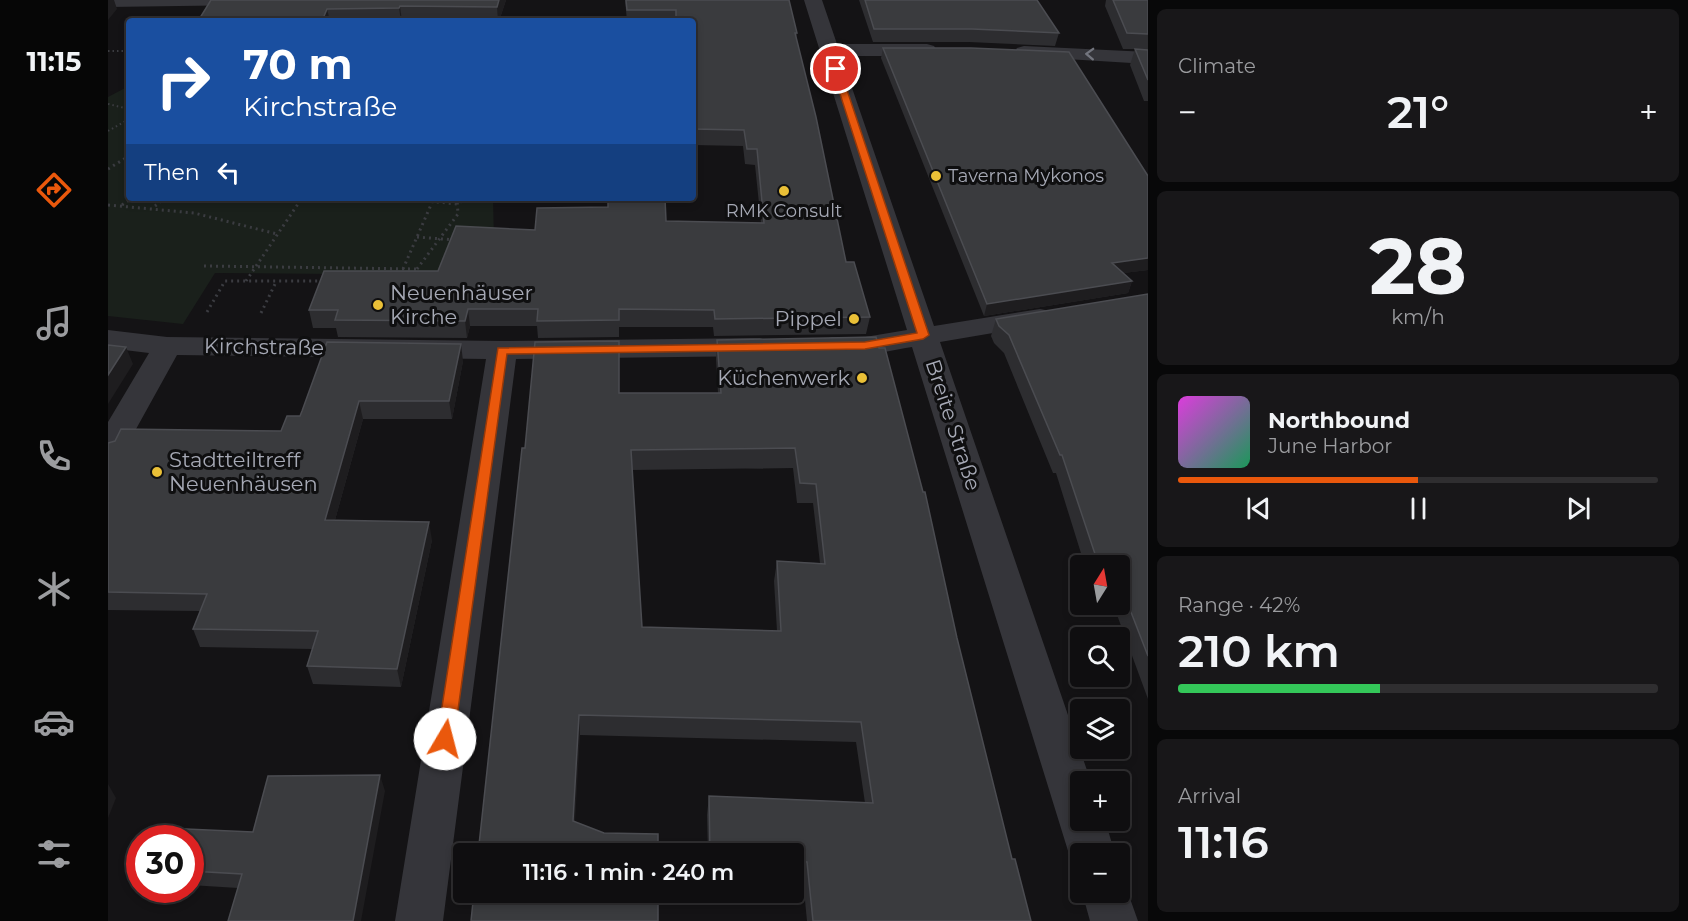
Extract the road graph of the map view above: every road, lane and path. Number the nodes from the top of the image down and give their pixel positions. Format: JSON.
{"nodes":[{"id":1,"x":251,"y":0,"type":"edge"},
{"id":2,"x":813,"y":0,"type":"edge"},
{"id":3,"x":108,"y":2,"type":"edge"},
{"id":4,"x":830,"y":50,"type":"junction"},
{"id":5,"x":945,"y":50,"type":"edge"},
{"id":6,"x":108,"y":51,"type":"edge"},
{"id":7,"x":126,"y":51,"type":"edge"},
{"id":8,"x":1002,"y":51,"type":"edge"},
{"id":9,"x":1148,"y":58,"type":"edge"},
{"id":10,"x":108,"y":104,"type":"edge"},
{"id":11,"x":126,"y":108,"type":"edge"},
{"id":12,"x":126,"y":121,"type":"edge"},
{"id":13,"x":108,"y":131,"type":"edge"},
{"id":14,"x":126,"y":158,"type":"edge"},
{"id":15,"x":108,"y":169,"type":"edge"},
{"id":16,"x":128,"y":201,"type":"edge"},
{"id":17,"x":161,"y":201,"type":"edge"},
{"id":18,"x":300,"y":201,"type":"edge"},
{"id":19,"x":433,"y":201,"type":"edge"},
{"id":20,"x":439,"y":201,"type":"edge"},
{"id":21,"x":462,"y":201,"type":"edge"},
{"id":22,"x":457,"y":204,"type":"junction"},
{"id":23,"x":108,"y":205,"type":"edge"},
{"id":24,"x":122,"y":206,"type":"junction"},
{"id":25,"x":154,"y":207,"type":"junction"},
{"id":26,"x":277,"y":234,"type":"junction"},
{"id":27,"x":417,"y":237,"type":"junction"},
{"id":28,"x":440,"y":239,"type":"junction"},
{"id":29,"x":461,"y":240,"type":"edge"},
{"id":30,"x":204,"y":266,"type":"dead end"},
{"id":31,"x":254,"y":266,"type":"junction"},
{"id":32,"x":404,"y":269,"type":"junction"},
{"id":33,"x":417,"y":269,"type":"junction"},
{"id":34,"x":411,"y":280,"type":"edge"},
{"id":35,"x":225,"y":281,"type":"dead end"},
{"id":36,"x":246,"y":281,"type":"junction"},
{"id":37,"x":332,"y":281,"type":"edge"},
{"id":38,"x":276,"y":282,"type":"junction"},
{"id":39,"x":1065,"y":313,"type":"edge"},
{"id":40,"x":258,"y":320,"type":"dead end"},
{"id":41,"x":923,"y":335,"type":"junction"},
{"id":42,"x":108,"y":339,"type":"edge"},
{"id":43,"x":167,"y":346,"type":"junction"},
{"id":44,"x":502,"y":350,"type":"junction"},
{"id":45,"x":108,"y":450,"type":"edge"},
{"id":46,"x":1070,"y":784,"type":"edge"},
{"id":47,"x":1108,"y":903,"type":"edge"},
{"id":48,"x":419,"y":921,"type":"edge"},
{"id":49,"x":1114,"y":921,"type":"edge"}],
"edges":[{"from":1,"to":3,"type":"street"},
{"from":2,"to":4,"type":"street","name":"Breite Straße"},
{"from":4,"to":5,"type":"street"},
{"from":4,"to":41,"type":"street","name":"Breite Straße"},
{"from":6,"to":7,"type":"path"},
{"from":9,"to":8,"type":"street","one_way":true},
{"from":10,"to":11,"type":"path"},
{"from":12,"to":13,"type":"path"},
{"from":14,"to":15,"type":"path"},
{"from":16,"to":24,"type":"path"},
{"from":17,"to":25,"type":"path"},
{"from":18,"to":26,"type":"path"},
{"from":19,"to":27,"type":"path"},
{"from":20,"to":22,"type":"path"},
{"from":21,"to":22,"type":"path"},
{"from":22,"to":28,"type":"path"},
{"from":23,"to":24,"type":"path"},
{"from":24,"to":25,"type":"path"},
{"from":25,"to":26,"type":"path"},
{"from":26,"to":31,"type":"path"},
{"from":27,"to":28,"type":"path"},
{"from":27,"to":32,"type":"path"},
{"from":28,"to":29,"type":"path"},
{"from":28,"to":33,"type":"path"},
{"from":30,"to":31,"type":"path"},
{"from":31,"to":32,"type":"path"},
{"from":31,"to":36,"type":"path"},
{"from":32,"to":33,"type":"path"},
{"from":33,"to":34,"type":"path"},
{"from":35,"to":36,"type":"path"},
{"from":36,"to":38,"type":"path"},
{"from":37,"to":38,"type":"path"},
{"from":38,"to":40,"type":"path"},
{"from":39,"to":41,"type":"street","name":"Kirchstraße"},
{"from":41,"to":44,"type":"street","name":"Kirchstraße"},
{"from":41,"to":46,"type":"street","name":"Breite Straße"},
{"from":42,"to":43,"type":"street","name":"Kirchstraße"},
{"from":43,"to":44,"type":"street","name":"Kirchstraße"},
{"from":43,"to":45,"type":"street"},
{"from":44,"to":48,"type":"street"},
{"from":47,"to":49,"type":"street"}]}
